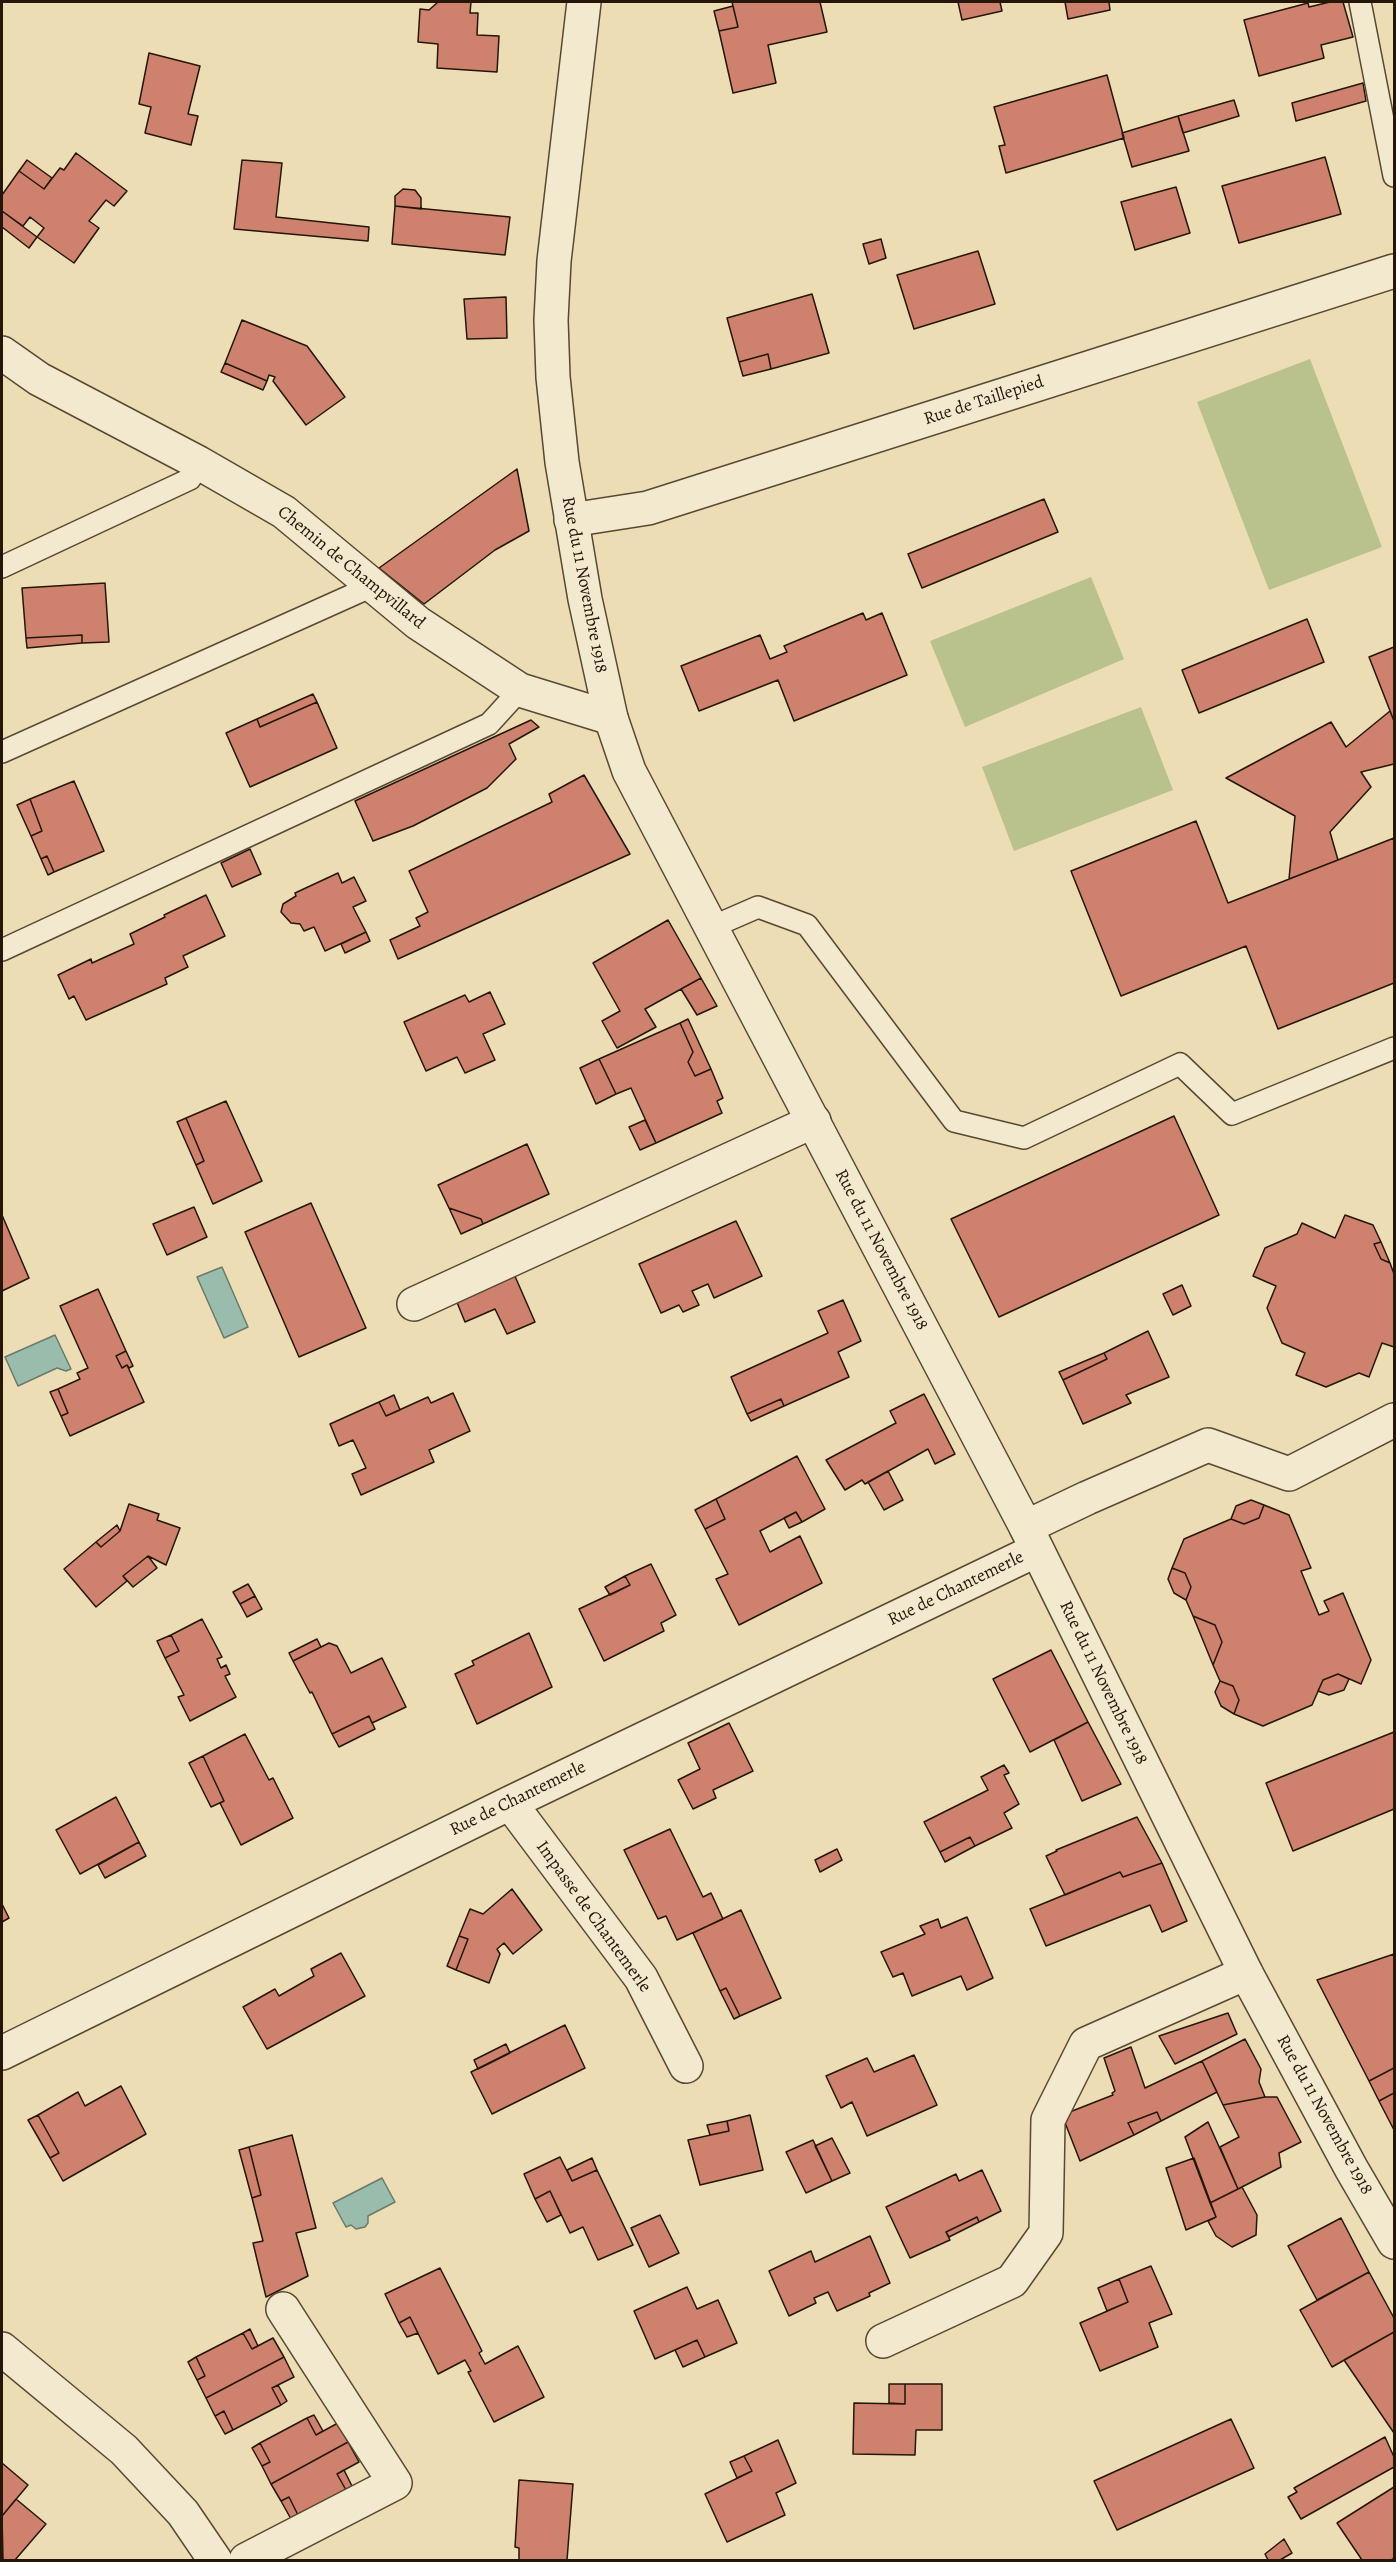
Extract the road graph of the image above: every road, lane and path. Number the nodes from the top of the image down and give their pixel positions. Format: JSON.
{"nodes":[{"id":1,"x":584,"y":2,"type":"edge"},
{"id":2,"x":1360,"y":2,"type":"edge"},
{"id":3,"x":1395,"y":176,"type":"edge"},
{"id":4,"x":1395,"y":271,"type":"edge"},
{"id":5,"x":2,"y":353,"type":"edge"},
{"id":6,"x":199,"y":463,"type":"junction"},
{"id":7,"x":572,"y":520,"type":"junction"},
{"id":8,"x":2,"y":567,"type":"edge"},
{"id":9,"x":368,"y":583,"type":"junction"},
{"id":10,"x":520,"y":690,"type":"junction"},
{"id":11,"x":610,"y":718,"type":"junction"},
{"id":12,"x":2,"y":752,"type":"edge"},
{"id":13,"x":712,"y":927,"type":"junction"},
{"id":14,"x":2,"y":950,"type":"edge"},
{"id":15,"x":1395,"y":1048,"type":"edge"},
{"id":16,"x":814,"y":1121,"type":"junction"},
{"id":17,"x":414,"y":1304,"type":"dead end"},
{"id":18,"x":1395,"y":1420,"type":"edge"},
{"id":19,"x":1032,"y":1539,"type":"junction"},
{"id":20,"x":510,"y":1803,"type":"junction"},
{"id":21,"x":1246,"y":1973,"type":"junction"},
{"id":22,"x":2,"y":2053,"type":"edge"},
{"id":23,"x":686,"y":2067,"type":"dead end"},
{"id":24,"x":1391,"y":2226,"type":"edge"},
{"id":25,"x":283,"y":2309,"type":"dead end"},
{"id":26,"x":883,"y":2341,"type":"dead end"},
{"id":27,"x":2,"y":2349,"type":"edge"},
{"id":28,"x":215,"y":2560,"type":"edge"},
{"id":29,"x":246,"y":2560,"type":"edge"}],
"edges":[{"from":1,"to":7,"type":"street","name":"Rue du 11 Novembre 1918"},
{"from":2,"to":3,"type":"lane"},
{"from":4,"to":7,"type":"street","name":"Rue de Taillepied"},
{"from":5,"to":6,"type":"street","name":"Chemin de Champvillard"},
{"from":6,"to":8,"type":"lane"},
{"from":6,"to":9,"type":"street","name":"Chemin de Champvillard"},
{"from":7,"to":11,"type":"street","name":"Rue du 11 Novembre 1918"},
{"from":9,"to":10,"type":"street","name":"Chemin de Champvillard"},
{"from":9,"to":12,"type":"lane"},
{"from":10,"to":11,"type":"street","name":"Chemin de Champvillard"},
{"from":10,"to":14,"type":"lane"},
{"from":11,"to":13,"type":"street","name":"Rue du 11 Novembre 1918"},
{"from":13,"to":15,"type":"lane"},
{"from":13,"to":16,"type":"street","name":"Rue du 11 Novembre 1918"},
{"from":16,"to":17,"type":"street"},
{"from":16,"to":19,"type":"street","name":"Rue du 11 Novembre 1918"},
{"from":18,"to":19,"type":"street","name":"Rue de Chantemerle"},
{"from":19,"to":20,"type":"street","name":"Rue de Chantemerle"},
{"from":19,"to":21,"type":"street","name":"Rue du 11 Novembre 1918"},
{"from":20,"to":22,"type":"street","name":"Rue de Chantemerle"},
{"from":20,"to":23,"type":"street","name":"Impasse de Chantemerle"},
{"from":21,"to":24,"type":"street","name":"Rue du 11 Novembre 1918"},
{"from":21,"to":26,"type":"street"},
{"from":25,"to":29,"type":"street"},
{"from":27,"to":28,"type":"street"}]}
